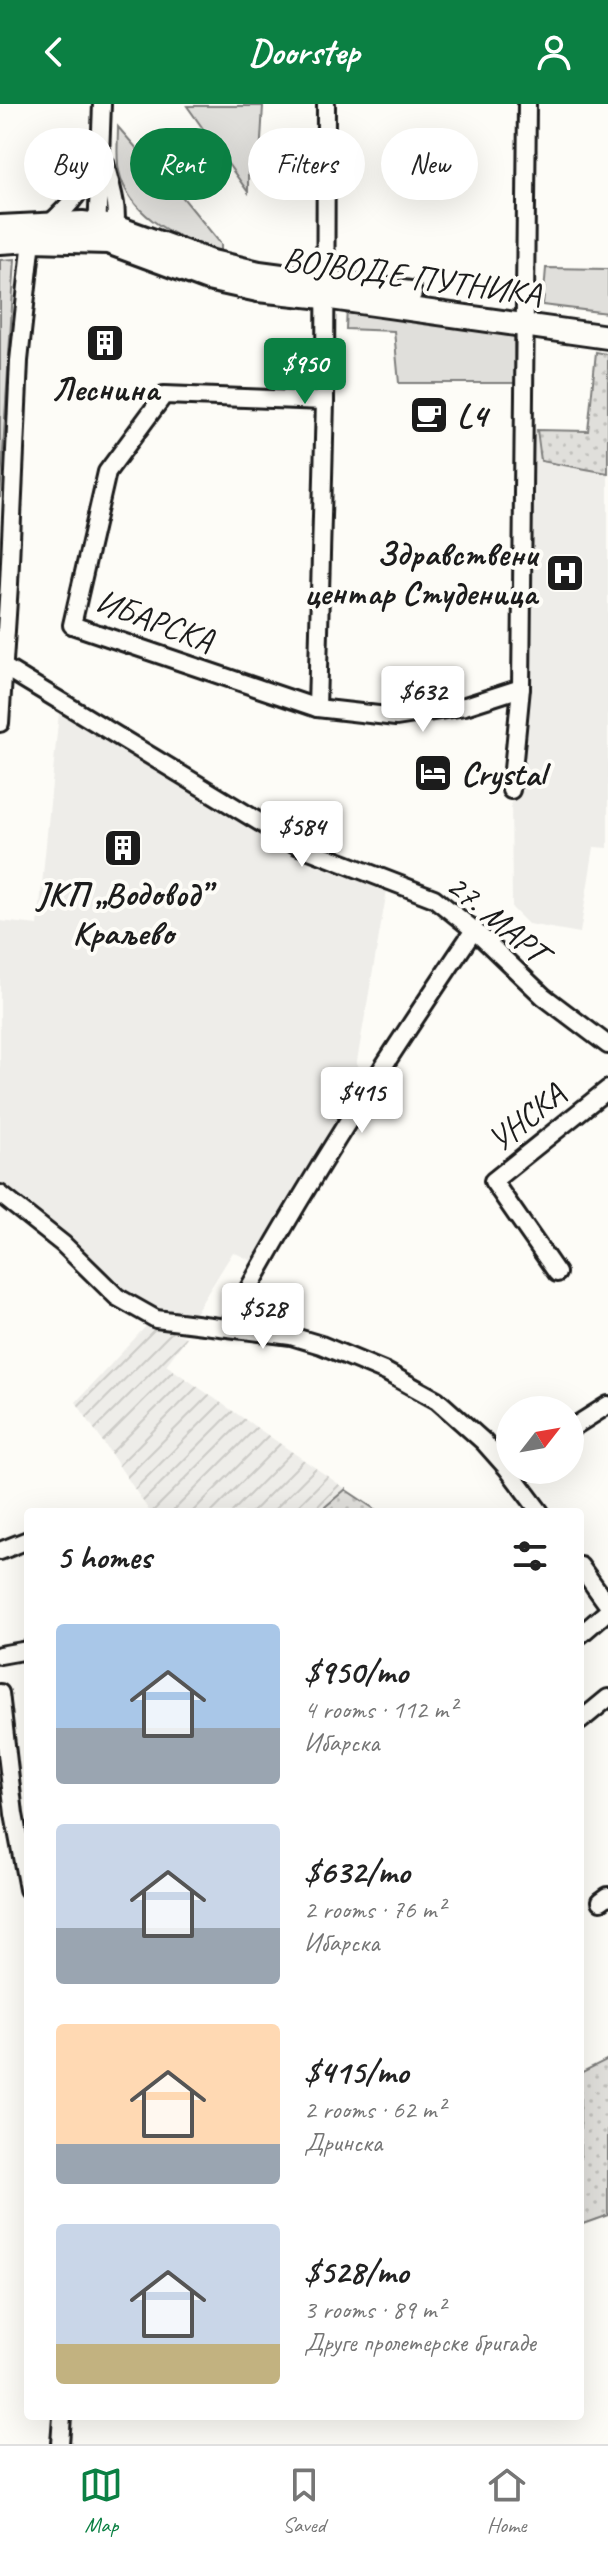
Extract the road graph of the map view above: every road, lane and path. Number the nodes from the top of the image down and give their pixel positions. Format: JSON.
{"nodes":[{"id":1,"x":102,"y":104,"type":"edge"},
{"id":2,"x":326,"y":104,"type":"edge"},
{"id":3,"x":527,"y":104,"type":"edge"},
{"id":4,"x":101,"y":128,"type":"edge"},
{"id":5,"x":72,"y":200,"type":"edge"},
{"id":6,"x":103,"y":200,"type":"edge"},
{"id":7,"x":0,"y":227,"type":"edge"},
{"id":8,"x":38,"y":229,"type":"junction"},
{"id":9,"x":104,"y":233,"type":"junction"},
{"id":10,"x":0,"y":242,"type":"edge"},
{"id":11,"x":324,"y":289,"type":"junction"},
{"id":12,"x":525,"y":318,"type":"junction"},
{"id":13,"x":608,"y":323,"type":"edge"},
{"id":14,"x":608,"y":337,"type":"edge"},
{"id":15,"x":325,"y":401,"type":"junction"},
{"id":16,"x":4,"y":667,"type":"junction"},
{"id":17,"x":521,"y":688,"type":"junction"},
{"id":18,"x":317,"y":708,"type":"junction"},
{"id":19,"x":0,"y":723,"type":"edge"},
{"id":20,"x":511,"y":790,"type":"dead end"},
{"id":21,"x":474,"y":930,"type":"junction"},
{"id":22,"x":608,"y":1045,"type":"edge"},
{"id":23,"x":608,"y":1089,"type":"edge"},
{"id":24,"x":0,"y":1194,"type":"edge"},
{"id":25,"x":557,"y":1273,"type":"dead end"},
{"id":26,"x":228,"y":1327,"type":"junction"},
{"id":27,"x":608,"y":1405,"type":"edge"},
{"id":28,"x":584,"y":1420,"type":"edge"},
{"id":29,"x":496,"y":1454,"type":"edge"},
{"id":30,"x":521,"y":1484,"type":"edge"},
{"id":31,"x":537,"y":1508,"type":"edge"},
{"id":32,"x":24,"y":1542,"type":"edge"},
{"id":33,"x":0,"y":1551,"type":"edge"},
{"id":34,"x":584,"y":1572,"type":"edge"},
{"id":35,"x":608,"y":1605,"type":"edge"},
{"id":36,"x":608,"y":1611,"type":"edge"},
{"id":37,"x":584,"y":1632,"type":"edge"},
{"id":38,"x":24,"y":1651,"type":"edge"},
{"id":39,"x":0,"y":1655,"type":"edge"},
{"id":40,"x":0,"y":1693,"type":"edge"},
{"id":41,"x":608,"y":1698,"type":"edge"},
{"id":42,"x":584,"y":1718,"type":"edge"},
{"id":43,"x":24,"y":1868,"type":"edge"},
{"id":44,"x":62,"y":2420,"type":"edge"},
{"id":45,"x":60,"y":2444,"type":"edge"}],
"edges":[{"from":1,"to":4,"type":"street"},
{"from":2,"to":11,"type":"street"},
{"from":3,"to":12,"type":"street"},
{"from":5,"to":8,"type":"street"},
{"from":6,"to":9,"type":"street"},
{"from":7,"to":8,"type":"main road"},
{"from":8,"to":9,"type":"main road","name":"ВОЈВОДЕ ПУТНИКА"},
{"from":8,"to":10,"type":"main road"},
{"from":8,"to":16,"type":"street"},
{"from":9,"to":11,"type":"main road","name":"ВОЈВОДЕ ПУТНИКА"},
{"from":11,"to":12,"type":"main road","name":"ВОЈВОДЕ ПУТНИКА"},
{"from":11,"to":15,"type":"street"},
{"from":12,"to":13,"type":"main road","name":"ВОЈВОДЕ ПУТНИКА"},
{"from":12,"to":14,"type":"main road","name":"ВОЈВОДЕ ПУТНИКА"},
{"from":12,"to":17,"type":"street"},
{"from":15,"to":18,"type":"street"},
{"from":15,"to":18,"type":"street","name":"ИБАРСКА"},
{"from":16,"to":19,"type":"street"},
{"from":16,"to":21,"type":"street","name":"27. МАРТ"},
{"from":17,"to":18,"type":"street","name":"ИБАРСКА"},
{"from":17,"to":20,"type":"street"},
{"from":21,"to":22,"type":"street","name":"27. МАРТ"},
{"from":21,"to":26,"type":"street"},
{"from":23,"to":25,"type":"street","name":"УНСКА"},
{"from":24,"to":26,"type":"street"},
{"from":26,"to":29,"type":"street"},
{"from":27,"to":28,"type":"street"},
{"from":30,"to":31,"type":"street"},
{"from":32,"to":33,"type":"street"},
{"from":34,"to":35,"type":"street"},
{"from":36,"to":37,"type":"street"},
{"from":38,"to":39,"type":"street"},
{"from":40,"to":43,"type":"street"},
{"from":41,"to":42,"type":"street"},
{"from":44,"to":45,"type":"street"}]}
